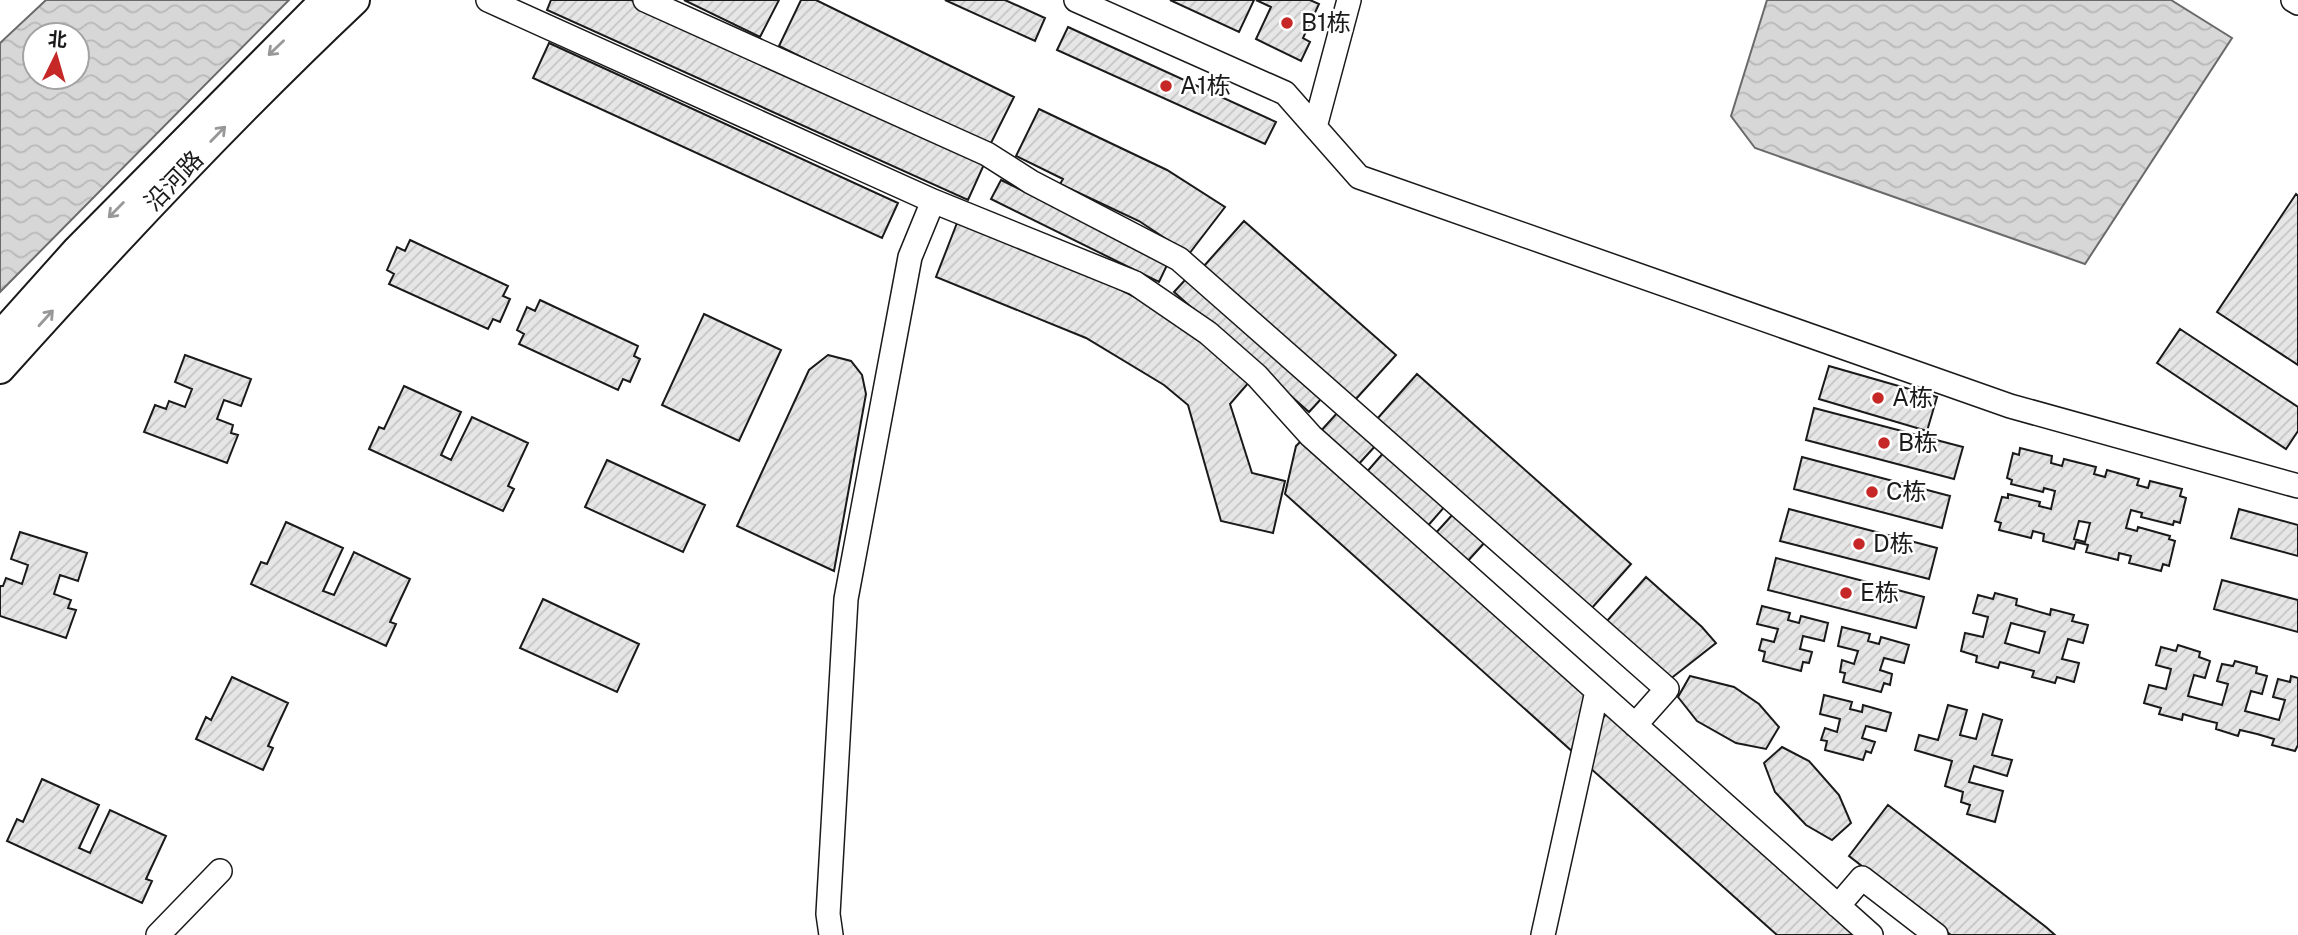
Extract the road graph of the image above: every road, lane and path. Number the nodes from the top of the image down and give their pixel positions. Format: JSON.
{"nodes":[{"id":1,"x":325,"y":0,"type":"edge"},
{"id":2,"x":355,"y":0,"type":"edge"},
{"id":3,"x":488,"y":0,"type":"edge"},
{"id":4,"x":645,"y":0,"type":"edge"},
{"id":5,"x":1076,"y":0,"type":"edge"},
{"id":6,"x":1349,"y":0,"type":"edge"},
{"id":7,"x":2293,"y":0,"type":"edge"},
{"id":8,"x":2298,"y":4,"type":"edge"},
{"id":9,"x":1315,"y":127,"type":"junction"},
{"id":10,"x":933,"y":201,"type":"junction"},
{"id":11,"x":0,"y":336,"type":"edge"},
{"id":12,"x":0,"y":369,"type":"edge"},
{"id":13,"x":2298,"y":486,"type":"edge"},
{"id":14,"x":1597,"y":691,"type":"junction"},
{"id":15,"x":1635,"y":725,"type":"junction"},
{"id":16,"x":220,"y":870,"type":"dead end"},
{"id":17,"x":1838,"y":906,"type":"junction"},
{"id":18,"x":158,"y":935,"type":"edge"},
{"id":19,"x":831,"y":935,"type":"edge"},
{"id":20,"x":1543,"y":935,"type":"edge"},
{"id":21,"x":1871,"y":935,"type":"edge"},
{"id":22,"x":1936,"y":935,"type":"edge"}],
"edges":[{"from":1,"to":11,"type":"main road","name":"沿河路","one_way":true},
{"from":12,"to":2,"type":"main road","name":"沿河路","one_way":true},
{"from":3,"to":10,"type":"street"},
{"from":4,"to":15,"type":"street"},
{"from":5,"to":9,"type":"street"},
{"from":6,"to":9,"type":"street"},
{"from":7,"to":8,"type":"street"},
{"from":9,"to":13,"type":"street"},
{"from":10,"to":14,"type":"street"},
{"from":10,"to":19,"type":"street"},
{"from":14,"to":15,"type":"street"},
{"from":14,"to":20,"type":"street"},
{"from":15,"to":17,"type":"street"},
{"from":16,"to":18,"type":"street"},
{"from":17,"to":21,"type":"street"},
{"from":17,"to":22,"type":"street"}]}
